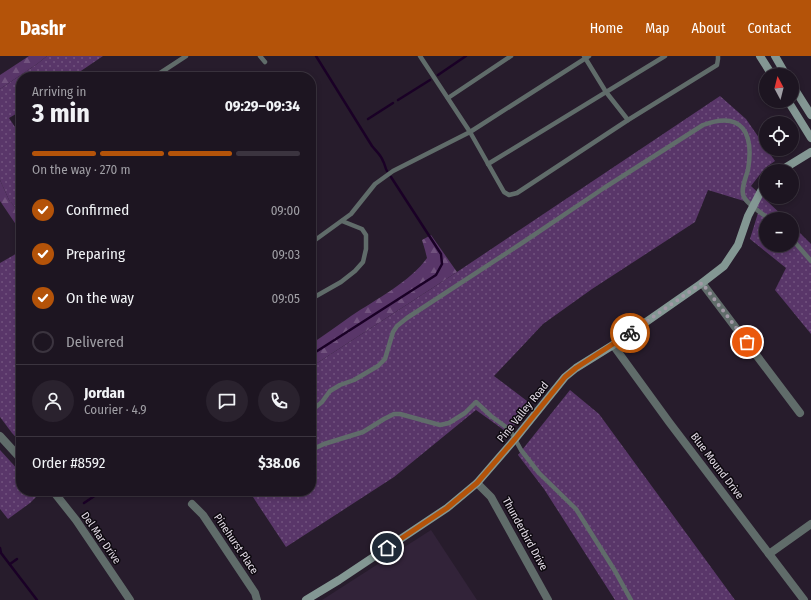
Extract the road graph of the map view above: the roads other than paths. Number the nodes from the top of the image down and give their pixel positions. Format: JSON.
{"nodes":[{"id":1,"x":186,"y":56,"type":"edge"},
{"id":2,"x":260,"y":56,"type":"edge"},
{"id":3,"x":420,"y":56,"type":"edge"},
{"id":4,"x":511,"y":56,"type":"edge"},
{"id":5,"x":665,"y":56,"type":"edge"},
{"id":6,"x":718,"y":56,"type":"edge"},
{"id":7,"x":760,"y":56,"type":"edge"},
{"id":8,"x":775,"y":56,"type":"edge"},
{"id":9,"x":586,"y":57,"type":"edge"},
{"id":10,"x":265,"y":62,"type":"dead end"},
{"id":11,"x":768,"y":68,"type":"edge"},
{"id":12,"x":782,"y":68,"type":"edge"},
{"id":13,"x":162,"y":72,"type":"edge"},
{"id":14,"x":606,"y":92,"type":"junction"},
{"id":15,"x":799,"y":96,"type":"edge"},
{"id":16,"x":448,"y":98,"type":"junction"},
{"id":17,"x":792,"y":108,"type":"edge"},
{"id":18,"x":811,"y":115,"type":"edge"},
{"id":19,"x":628,"y":120,"type":"junction"},
{"id":20,"x":470,"y":132,"type":"junction"},
{"id":21,"x":811,"y":138,"type":"edge"},
{"id":22,"x":811,"y":152,"type":"edge"},
{"id":23,"x":488,"y":164,"type":"junction"},
{"id":24,"x":791,"y":164,"type":"edge"},
{"id":25,"x":759,"y":195,"type":"edge"},
{"id":26,"x":753,"y":207,"type":"junction"},
{"id":27,"x":760,"y":212,"type":"edge"},
{"id":28,"x":342,"y":221,"type":"junction"},
{"id":29,"x":316,"y":239,"type":"edge"},
{"id":30,"x":799,"y":247,"type":"edge"},
{"id":31,"x":811,"y":261,"type":"edge"},
{"id":32,"x":702,"y":283,"type":"junction"},
{"id":33,"x":316,"y":296,"type":"edge"},
{"id":34,"x":612,"y":345,"type":"junction"},
{"id":35,"x":316,"y":407,"type":"edge"},
{"id":36,"x":800,"y":414,"type":"dead end"},
{"id":37,"x":0,"y":436,"type":"edge"},
{"id":38,"x":515,"y":439,"type":"junction"},
{"id":39,"x":316,"y":448,"type":"edge"},
{"id":40,"x":16,"y":454,"type":"edge"},
{"id":41,"x":477,"y":483,"type":"junction"},
{"id":42,"x":58,"y":496,"type":"edge"},
{"id":43,"x":192,"y":504,"type":"dead end"},
{"id":44,"x":811,"y":524,"type":"edge"},
{"id":45,"x":769,"y":554,"type":"junction"},
{"id":46,"x":130,"y":600,"type":"edge"},
{"id":47,"x":257,"y":600,"type":"edge"},
{"id":48,"x":306,"y":600,"type":"edge"},
{"id":49,"x":548,"y":600,"type":"edge"},
{"id":50,"x":631,"y":600,"type":"edge"},
{"id":51,"x":804,"y":600,"type":"edge"}],
"edges":[{"from":1,"to":13,"type":"lane"},
{"from":2,"to":10,"type":"lane"},
{"from":3,"to":16,"type":"lane"},
{"from":4,"to":16,"type":"lane"},
{"from":5,"to":14,"type":"lane"},
{"from":6,"to":19,"type":"lane"},
{"from":7,"to":11,"type":"street"},
{"from":8,"to":12,"type":"street"},
{"from":9,"to":14,"type":"lane"},
{"from":9,"to":20,"type":"lane"},
{"from":14,"to":19,"type":"lane"},
{"from":14,"to":23,"type":"lane"},
{"from":15,"to":18,"type":"street"},
{"from":16,"to":20,"type":"lane"},
{"from":17,"to":21,"type":"street"},
{"from":19,"to":23,"type":"lane"},
{"from":20,"to":23,"type":"lane"},
{"from":20,"to":28,"type":"lane"},
{"from":22,"to":24,"type":"street"},
{"from":25,"to":26,"type":"street","name":"Pine Valley Road"},
{"from":26,"to":27,"type":"lane"},
{"from":26,"to":32,"type":"street","name":"Pine Valley Road"},
{"from":26,"to":35,"type":"lane"},
{"from":28,"to":29,"type":"lane"},
{"from":28,"to":33,"type":"lane"},
{"from":30,"to":31,"type":"lane"},
{"from":32,"to":34,"type":"street","name":"Pine Valley Road"},
{"from":32,"to":36,"type":"street"},
{"from":34,"to":38,"type":"street","name":"Pine Valley Road"},
{"from":34,"to":45,"type":"street","name":"Blue Mound Drive"},
{"from":37,"to":40,"type":"street"},
{"from":38,"to":39,"type":"lane"},
{"from":38,"to":41,"type":"street","name":"Pine Valley Road"},
{"from":38,"to":50,"type":"lane"},
{"from":41,"to":48,"type":"street","name":"Pine Valley Road"},
{"from":41,"to":49,"type":"street","name":"Thunderbird Drive"},
{"from":42,"to":46,"type":"street","name":"Del Mar Drive"},
{"from":43,"to":47,"type":"street","name":"Pinehurst Place"},
{"from":44,"to":45,"type":"street"},
{"from":45,"to":51,"type":"street","name":"Blue Mound Drive"}]}
